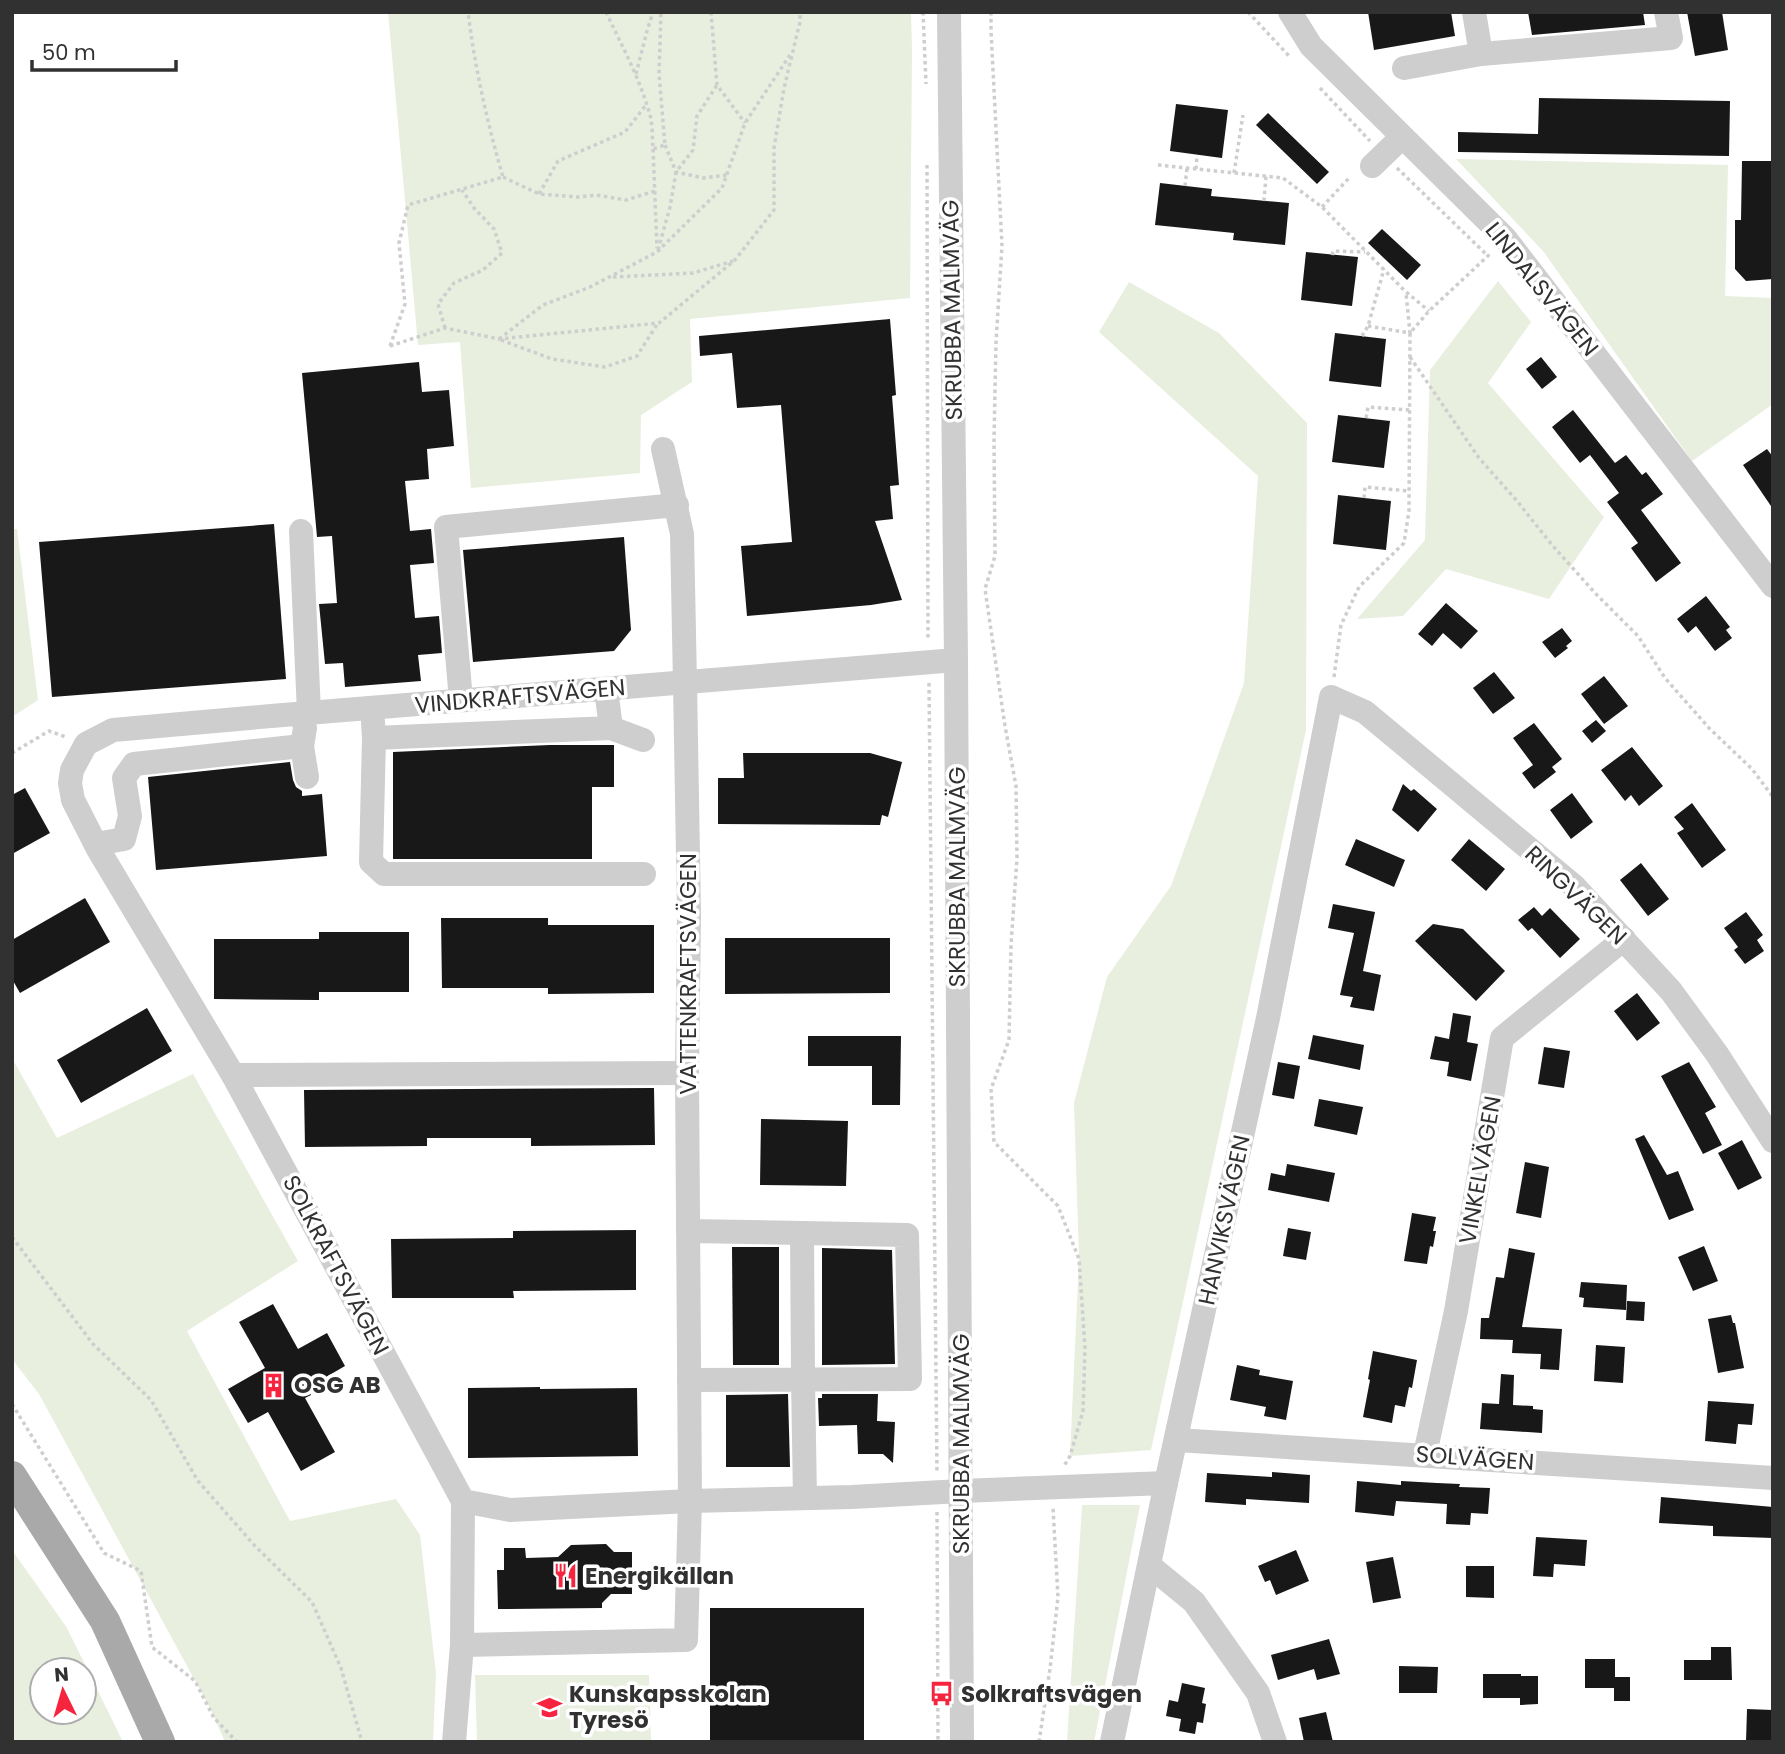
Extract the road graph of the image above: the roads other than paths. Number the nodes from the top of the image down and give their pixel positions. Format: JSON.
{"nodes":[{"id":1,"x":949,"y":12,"type":"edge"},
{"id":2,"x":1290,"y":12,"type":"edge"},
{"id":3,"x":1474,"y":12,"type":"edge"},
{"id":4,"x":1666,"y":12,"type":"edge"},
{"id":5,"x":1481,"y":54,"type":"junction"},
{"id":6,"x":1404,"y":68,"type":"dead end"},
{"id":7,"x":1402,"y":137,"type":"junction"},
{"id":8,"x":1378,"y":161,"type":"road end"},
{"id":9,"x":663,"y":449,"type":"dead end"},
{"id":10,"x":677,"y":505,"type":"junction"},
{"id":11,"x":301,"y":531,"type":"dead end"},
{"id":12,"x":1773,"y":586,"type":"edge"},
{"id":13,"x":956,"y":660,"type":"junction"},
{"id":14,"x":685,"y":682,"type":"junction"},
{"id":15,"x":606,"y":689,"type":"junction"},
{"id":16,"x":1331,"y":697,"type":"joint"},
{"id":17,"x":461,"y":700,"type":"junction"},
{"id":18,"x":373,"y":707,"type":"junction"},
{"id":19,"x":305,"y":713,"type":"junction"},
{"id":20,"x":611,"y":728,"type":"junction"},
{"id":21,"x":374,"y":738,"type":"junction"},
{"id":22,"x":643,"y":740,"type":"dead end"},
{"id":23,"x":86,"y":744,"type":"joint"},
{"id":24,"x":302,"y":746,"type":"junction"},
{"id":25,"x":307,"y":777,"type":"dead end"},
{"id":26,"x":96,"y":844,"type":"junction"},
{"id":27,"x":644,"y":874,"type":"dead end"},
{"id":28,"x":1624,"y":939,"type":"junction"},
{"id":29,"x":687,"y":1073,"type":"junction"},
{"id":30,"x":233,"y":1075,"type":"junction"},
{"id":31,"x":1773,"y":1141,"type":"edge"},
{"id":32,"x":688,"y":1231,"type":"junction"},
{"id":33,"x":802,"y":1233,"type":"junction"},
{"id":34,"x":689,"y":1380,"type":"junction"},
{"id":35,"x":803,"y":1380,"type":"junction"},
{"id":36,"x":1177,"y":1440,"type":"junction"},
{"id":37,"x":1425,"y":1454,"type":"junction"},
{"id":38,"x":12,"y":1476,"type":"edge"},
{"id":39,"x":1773,"y":1478,"type":"edge"},
{"id":40,"x":1166,"y":1483,"type":"junction"},
{"id":41,"x":949,"y":1492,"type":"junction"},
{"id":42,"x":804,"y":1498,"type":"junction"},
{"id":43,"x":463,"y":1500,"type":"junction"},
{"id":44,"x":690,"y":1501,"type":"junction"},
{"id":45,"x":1150,"y":1566,"type":"junction"},
{"id":46,"x":462,"y":1645,"type":"junction"},
{"id":47,"x":160,"y":1742,"type":"edge"},
{"id":48,"x":454,"y":1742,"type":"edge"},
{"id":49,"x":962,"y":1742,"type":"edge"},
{"id":50,"x":1112,"y":1742,"type":"edge"},
{"id":51,"x":1275,"y":1742,"type":"edge"}],
"edges":[{"from":1,"to":13,"type":"street","name":"SKRUBBA MALMVÄG"},
{"from":2,"to":7,"type":"street","name":"LINDALSVÄGEN"},
{"from":3,"to":5,"type":"street"},
{"from":4,"to":5,"type":"street"},
{"from":5,"to":6,"type":"street"},
{"from":7,"to":8,"type":"street"},
{"from":7,"to":12,"type":"street","name":"LINDALSVÄGEN"},
{"from":9,"to":10,"type":"street","name":"VATTENKRAFTSVÄGEN"},
{"from":10,"to":14,"type":"street","name":"VATTENKRAFTSVÄGEN"},
{"from":10,"to":17,"type":"street"},
{"from":11,"to":19,"type":"street"},
{"from":13,"to":14,"type":"street","name":"VINDKRAFTSVÄGEN"},
{"from":13,"to":41,"type":"street","name":"SKRUBBA MALMVÄG"},
{"from":14,"to":15,"type":"street","name":"VINDKRAFTSVÄGEN"},
{"from":14,"to":29,"type":"street","name":"VATTENKRAFTSVÄGEN"},
{"from":15,"to":17,"type":"street","name":"VINDKRAFTSVÄGEN"},
{"from":15,"to":20,"type":"street"},
{"from":16,"to":28,"type":"street","name":"RINGVÄGEN"},
{"from":16,"to":36,"type":"street","name":"HANVIKSVÄGEN"},
{"from":17,"to":18,"type":"street","name":"VINDKRAFTSVÄGEN"},
{"from":18,"to":19,"type":"street","name":"VINDKRAFTSVÄGEN"},
{"from":18,"to":21,"type":"street"},
{"from":19,"to":23,"type":"street","name":"VINDKRAFTSVÄGEN"},
{"from":19,"to":24,"type":"street"},
{"from":20,"to":21,"type":"street"},
{"from":20,"to":22,"type":"street"},
{"from":21,"to":27,"type":"street"},
{"from":23,"to":26,"type":"street","name":"SOLKRAFTSVÄGEN"},
{"from":24,"to":25,"type":"street"},
{"from":24,"to":26,"type":"street"},
{"from":26,"to":30,"type":"street","name":"SOLKRAFTSVÄGEN"},
{"from":28,"to":31,"type":"street","name":"RINGVÄGEN"},
{"from":28,"to":37,"type":"street","name":"VINKELVÄGEN"},
{"from":29,"to":30,"type":"street"},
{"from":29,"to":32,"type":"street","name":"VATTENKRAFTSVÄGEN"},
{"from":30,"to":43,"type":"street","name":"SOLKRAFTSVÄGEN"},
{"from":32,"to":33,"type":"street"},
{"from":32,"to":34,"type":"street","name":"VATTENKRAFTSVÄGEN"},
{"from":33,"to":35,"type":"street"},
{"from":33,"to":35,"type":"street"},
{"from":34,"to":35,"type":"street"},
{"from":34,"to":44,"type":"street","name":"VATTENKRAFTSVÄGEN"},
{"from":35,"to":42,"type":"street"},
{"from":36,"to":37,"type":"street","name":"SOLVÄGEN"},
{"from":36,"to":40,"type":"street","name":"HANVIKSVÄGEN"},
{"from":37,"to":39,"type":"street","name":"SOLVÄGEN"},
{"from":38,"to":47,"type":"main road"},
{"from":40,"to":41,"type":"street"},
{"from":40,"to":45,"type":"street","name":"HANVIKSVÄGEN"},
{"from":41,"to":42,"type":"street"},
{"from":41,"to":49,"type":"street","name":"SKRUBBA MALMVÄG"},
{"from":42,"to":44,"type":"street"},
{"from":43,"to":44,"type":"street"},
{"from":43,"to":46,"type":"street"},
{"from":44,"to":46,"type":"street","name":"VATTENKRAFTSVÄGEN"},
{"from":45,"to":50,"type":"street","name":"HANVIKSVÄGEN"},
{"from":45,"to":51,"type":"street"},
{"from":46,"to":48,"type":"street"}]}
